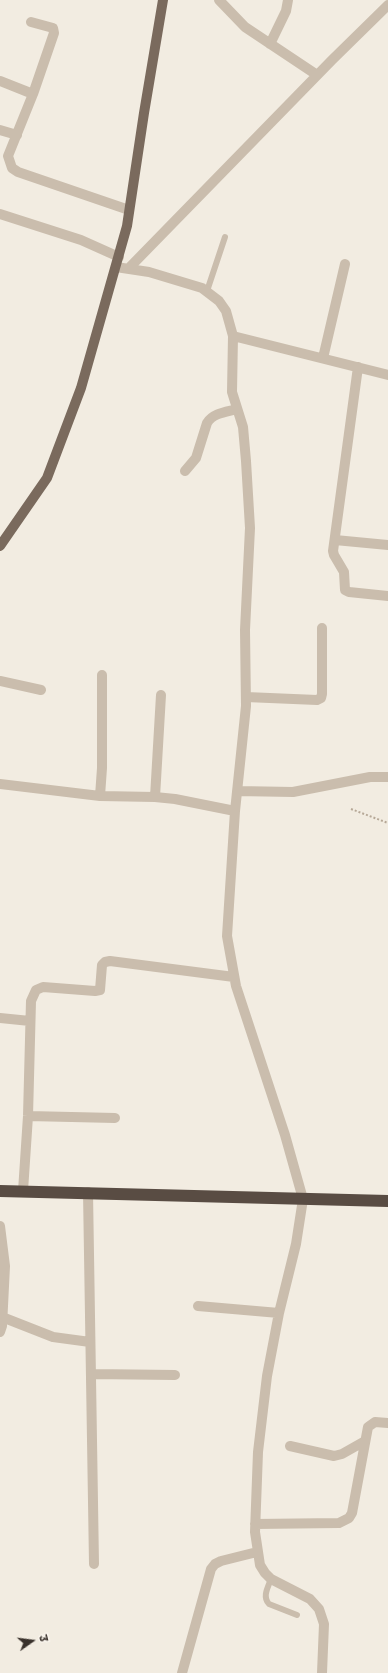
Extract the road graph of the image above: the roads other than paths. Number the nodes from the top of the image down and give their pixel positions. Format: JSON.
{"nodes":[{"id":1,"x":163,"y":0,"type":"edge"},
{"id":2,"x":219,"y":0,"type":"edge"},
{"id":3,"x":288,"y":0,"type":"edge"},
{"id":4,"x":388,"y":5,"type":"edge"},
{"id":5,"x":32,"y":22,"type":"dead end"},
{"id":6,"x":270,"y":44,"type":"junction"},
{"id":7,"x":317,"y":75,"type":"junction"},
{"id":8,"x":0,"y":81,"type":"edge"},
{"id":9,"x":33,"y":94,"type":"junction"},
{"id":10,"x":0,"y":130,"type":"edge"},
{"id":11,"x":17,"y":135,"type":"junction"},
{"id":12,"x":129,"y":210,"type":"junction"},
{"id":13,"x":0,"y":214,"type":"edge"},
{"id":14,"x":225,"y":237,"type":"dead end"},
{"id":15,"x":117,"y":262,"type":"junction"},
{"id":16,"x":345,"y":264,"type":"dead end"},
{"id":17,"x":128,"y":269,"type":"junction"},
{"id":18,"x":207,"y":292,"type":"junction"},
{"id":19,"x":233,"y":336,"type":"junction"},
{"id":20,"x":323,"y":358,"type":"junction"},
{"id":21,"x":358,"y":368,"type":"junction"},
{"id":22,"x":388,"y":375,"type":"edge"},
{"id":23,"x":237,"y":409,"type":"junction"},
{"id":24,"x":185,"y":471,"type":"dead end"},
{"id":25,"x":335,"y":540,"type":"junction"},
{"id":26,"x":388,"y":545,"type":"edge"},
{"id":27,"x":0,"y":546,"type":"edge"},
{"id":28,"x":388,"y":596,"type":"edge"},
{"id":29,"x":322,"y":628,"type":"dead end"},
{"id":30,"x":102,"y":675,"type":"dead end"},
{"id":31,"x":0,"y":682,"type":"edge"},
{"id":32,"x":41,"y":690,"type":"dead end"},
{"id":33,"x":161,"y":695,"type":"dead end"},
{"id":34,"x":246,"y":697,"type":"junction"},
{"id":35,"x":388,"y":777,"type":"edge"},
{"id":36,"x":0,"y":784,"type":"edge"},
{"id":37,"x":237,"y":790,"type":"junction"},
{"id":38,"x":100,"y":796,"type":"junction"},
{"id":39,"x":155,"y":797,"type":"junction"},
{"id":40,"x":235,"y":811,"type":"junction"},
{"id":41,"x":234,"y":977,"type":"junction"},
{"id":42,"x":0,"y":1018,"type":"edge"},
{"id":43,"x":30,"y":1022,"type":"junction"},
{"id":44,"x":28,"y":1116,"type":"junction"},
{"id":45,"x":115,"y":1118,"type":"dead end"},
{"id":46,"x":0,"y":1191,"type":"edge"},
{"id":47,"x":23,"y":1191,"type":"junction"},
{"id":48,"x":88,"y":1192,"type":"junction"},
{"id":49,"x":303,"y":1199,"type":"junction"},
{"id":50,"x":388,"y":1201,"type":"edge"},
{"id":51,"x":0,"y":1226,"type":"edge"},
{"id":52,"x":198,"y":1306,"type":"dead end"},
{"id":53,"x":279,"y":1313,"type":"junction"},
{"id":54,"x":2,"y":1317,"type":"junction"},
{"id":55,"x":0,"y":1332,"type":"edge"},
{"id":56,"x":90,"y":1342,"type":"junction"},
{"id":57,"x":91,"y":1374,"type":"junction"},
{"id":58,"x":175,"y":1375,"type":"dead end"},
{"id":59,"x":388,"y":1423,"type":"edge"},
{"id":60,"x":365,"y":1441,"type":"junction"},
{"id":61,"x":290,"y":1446,"type":"dead end"},
{"id":62,"x":255,"y":1528,"type":"junction"},
{"id":63,"x":257,"y":1549,"type":"junction"},
{"id":64,"x":94,"y":1564,"type":"dead end"},
{"id":65,"x":271,"y":1579,"type":"junction"},
{"id":66,"x":297,"y":1615,"type":"dead end"},
{"id":67,"x":182,"y":1673,"type":"edge"},
{"id":68,"x":322,"y":1673,"type":"edge"}],
"edges":[{"from":1,"to":12,"type":"main road"},
{"from":2,"to":6,"type":"street"},
{"from":3,"to":6,"type":"street"},
{"from":4,"to":7,"type":"street"},
{"from":5,"to":9,"type":"street"},
{"from":6,"to":7,"type":"street"},
{"from":7,"to":17,"type":"street"},
{"from":8,"to":9,"type":"street"},
{"from":9,"to":11,"type":"street"},
{"from":10,"to":11,"type":"street"},
{"from":11,"to":12,"type":"street"},
{"from":12,"to":15,"type":"main road"},
{"from":13,"to":15,"type":"street"},
{"from":14,"to":18,"type":"lane"},
{"from":15,"to":17,"type":"street"},
{"from":15,"to":27,"type":"main road"},
{"from":16,"to":20,"type":"street"},
{"from":17,"to":18,"type":"street"},
{"from":18,"to":19,"type":"street"},
{"from":19,"to":20,"type":"street"},
{"from":19,"to":23,"type":"street"},
{"from":20,"to":21,"type":"street"},
{"from":21,"to":22,"type":"street"},
{"from":21,"to":25,"type":"street"},
{"from":23,"to":24,"type":"street"},
{"from":23,"to":34,"type":"street"},
{"from":25,"to":26,"type":"street"},
{"from":25,"to":28,"type":"street"},
{"from":29,"to":34,"type":"street"},
{"from":30,"to":38,"type":"street"},
{"from":31,"to":32,"type":"street"},
{"from":33,"to":39,"type":"street"},
{"from":34,"to":37,"type":"street"},
{"from":35,"to":37,"type":"street"},
{"from":36,"to":38,"type":"street"},
{"from":37,"to":40,"type":"street"},
{"from":38,"to":39,"type":"street"},
{"from":39,"to":40,"type":"street"},
{"from":40,"to":41,"type":"street"},
{"from":41,"to":43,"type":"street"},
{"from":41,"to":49,"type":"street"},
{"from":42,"to":43,"type":"street"},
{"from":43,"to":44,"type":"street"},
{"from":44,"to":45,"type":"street"},
{"from":44,"to":47,"type":"street"},
{"from":46,"to":47,"type":"highway"},
{"from":47,"to":48,"type":"highway"},
{"from":48,"to":49,"type":"highway"},
{"from":48,"to":56,"type":"street"},
{"from":49,"to":50,"type":"highway"},
{"from":49,"to":53,"type":"street"},
{"from":51,"to":54,"type":"street"},
{"from":52,"to":53,"type":"street"},
{"from":53,"to":62,"type":"street"},
{"from":54,"to":55,"type":"street"},
{"from":54,"to":56,"type":"street"},
{"from":56,"to":57,"type":"street"},
{"from":57,"to":58,"type":"street"},
{"from":57,"to":64,"type":"street"},
{"from":59,"to":60,"type":"street"},
{"from":60,"to":61,"type":"street"},
{"from":60,"to":62,"type":"street"},
{"from":62,"to":63,"type":"street"},
{"from":63,"to":65,"type":"street"},
{"from":63,"to":67,"type":"street"},
{"from":65,"to":66,"type":"lane"},
{"from":65,"to":68,"type":"street"}]}
